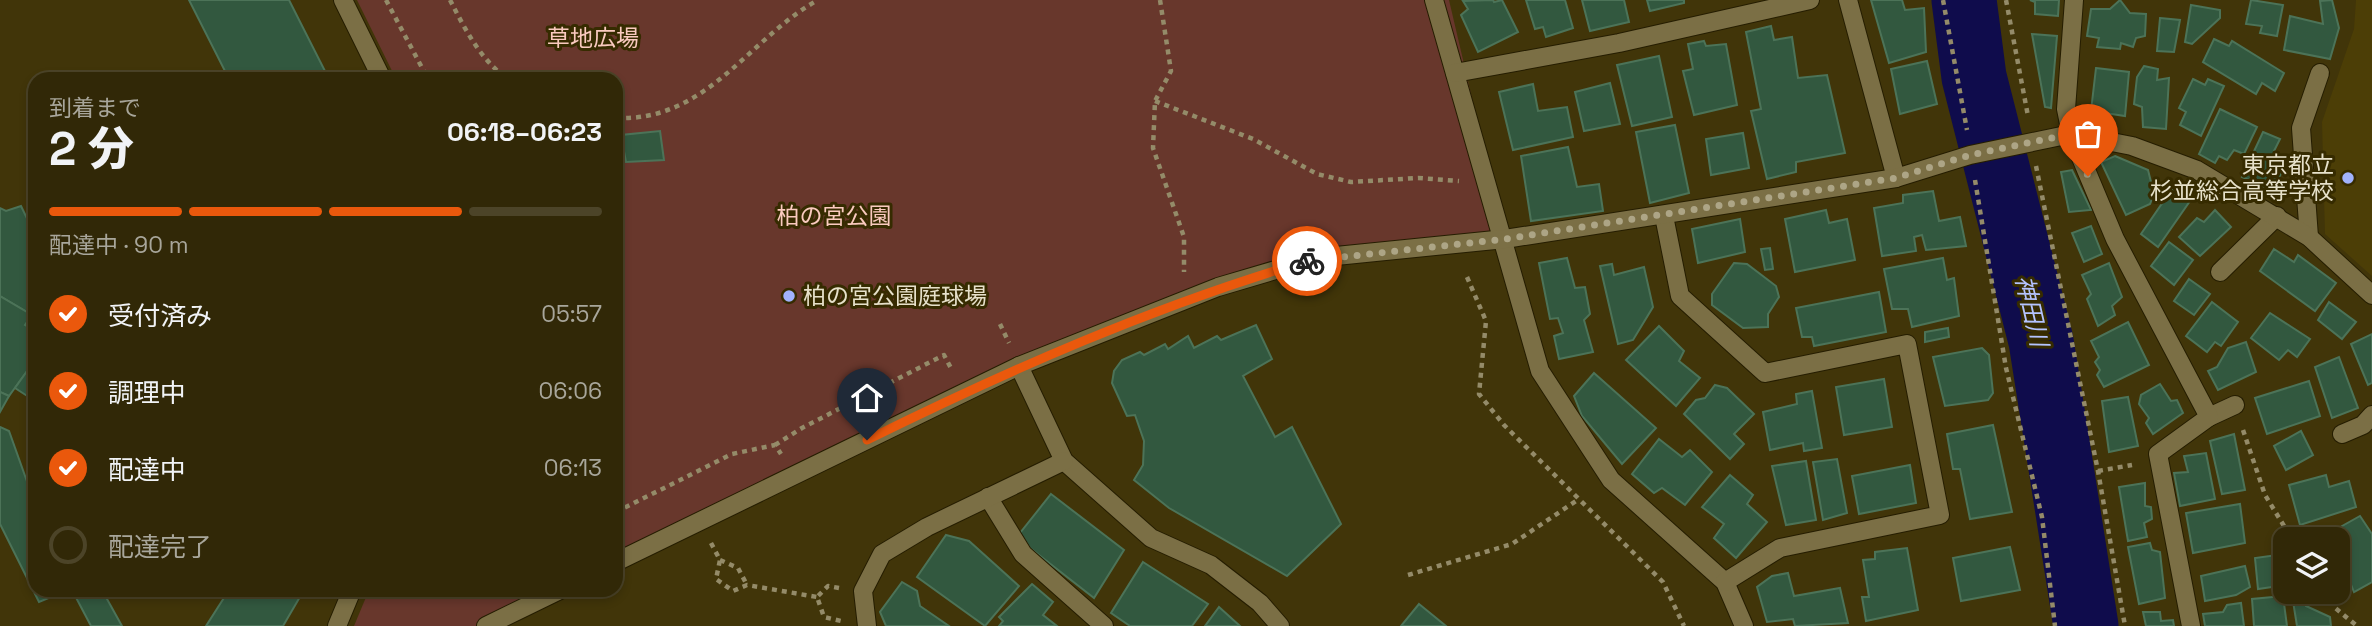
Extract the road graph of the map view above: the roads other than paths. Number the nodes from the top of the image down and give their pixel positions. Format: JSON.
{"nodes":[{"id":1,"x":342,"y":0,"type":"edge"},
{"id":2,"x":1434,"y":0,"type":"edge"},
{"id":3,"x":1810,"y":0,"type":"edge"},
{"id":4,"x":1849,"y":0,"type":"edge"},
{"id":5,"x":2074,"y":0,"type":"edge"},
{"id":6,"x":378,"y":72,"type":"edge"},
{"id":7,"x":1455,"y":73,"type":"junction"},
{"id":8,"x":2320,"y":73,"type":"dead end"},
{"id":9,"x":2071,"y":134,"type":"junction"},
{"id":10,"x":1896,"y":178,"type":"junction"},
{"id":11,"x":1664,"y":216,"type":"junction"},
{"id":12,"x":2277,"y":216,"type":"junction"},
{"id":13,"x":2309,"y":237,"type":"junction"},
{"id":14,"x":1505,"y":239,"type":"junction"},
{"id":15,"x":2220,"y":272,"type":"dead end"},
{"id":16,"x":2372,"y":295,"type":"edge"},
{"id":17,"x":1019,"y":366,"type":"junction"},
{"id":18,"x":2235,"y":405,"type":"road end"},
{"id":19,"x":2372,"y":415,"type":"edge"},
{"id":20,"x":2209,"y":417,"type":"junction"},
{"id":21,"x":2342,"y":434,"type":"dead end"},
{"id":22,"x":1064,"y":461,"type":"junction"},
{"id":23,"x":988,"y":497,"type":"junction"},
{"id":24,"x":623,"y":559,"type":"edge"},
{"id":25,"x":1725,"y":582,"type":"junction"},
{"id":26,"x":349,"y":597,"type":"edge"},
{"id":27,"x":546,"y":597,"type":"edge"},
{"id":28,"x":337,"y":626,"type":"edge"},
{"id":29,"x":486,"y":626,"type":"edge"},
{"id":30,"x":867,"y":626,"type":"edge"},
{"id":31,"x":1104,"y":626,"type":"edge"},
{"id":32,"x":1280,"y":626,"type":"edge"},
{"id":33,"x":1744,"y":626,"type":"edge"},
{"id":34,"x":2191,"y":626,"type":"edge"}],
"edges":[{"from":1,"to":6,"type":"street"},
{"from":2,"to":7,"type":"street"},
{"from":3,"to":7,"type":"street"},
{"from":4,"to":10,"type":"street"},
{"from":5,"to":9,"type":"street"},
{"from":7,"to":14,"type":"street"},
{"from":8,"to":13,"type":"street"},
{"from":9,"to":10,"type":"street"},
{"from":9,"to":12,"type":"street"},
{"from":9,"to":20,"type":"street"},
{"from":10,"to":11,"type":"street"},
{"from":11,"to":14,"type":"street"},
{"from":11,"to":25,"type":"street"},
{"from":12,"to":13,"type":"street"},
{"from":12,"to":15,"type":"street"},
{"from":13,"to":16,"type":"street"},
{"from":14,"to":17,"type":"street"},
{"from":14,"to":25,"type":"street"},
{"from":17,"to":22,"type":"street"},
{"from":17,"to":24,"type":"street"},
{"from":18,"to":20,"type":"street"},
{"from":19,"to":21,"type":"street"},
{"from":20,"to":34,"type":"street"},
{"from":22,"to":23,"type":"street"},
{"from":22,"to":32,"type":"street"},
{"from":23,"to":30,"type":"street"},
{"from":23,"to":31,"type":"street"},
{"from":25,"to":33,"type":"street"},
{"from":26,"to":28,"type":"street"},
{"from":27,"to":29,"type":"street"}]}
